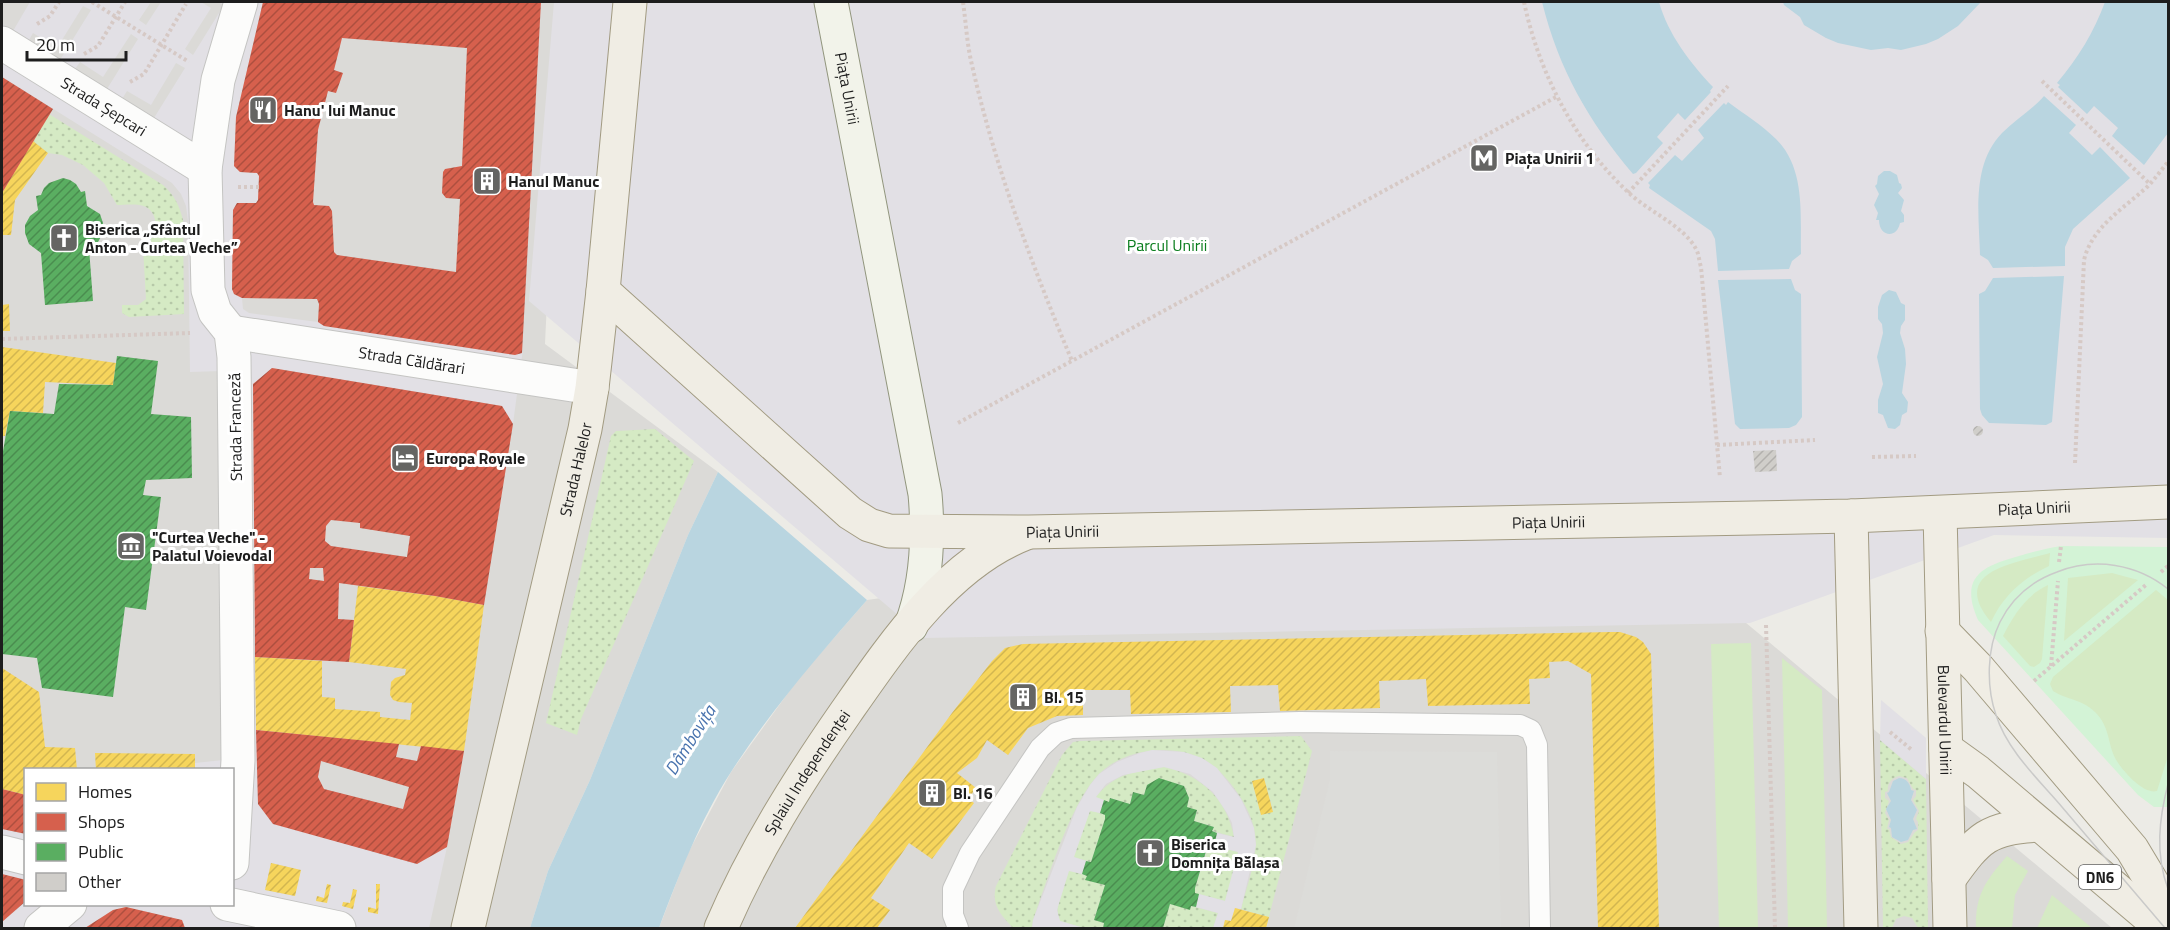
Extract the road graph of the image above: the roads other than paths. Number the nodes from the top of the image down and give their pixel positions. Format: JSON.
{"nodes":[{"id":1,"x":241,"y":2,"type":"edge"},
{"id":2,"x":630,"y":2,"type":"edge"},
{"id":3,"x":831,"y":2,"type":"edge"},
{"id":4,"x":2,"y":43,"type":"edge"},
{"id":5,"x":205,"y":169,"type":"junction"},
{"id":6,"x":603,"y":291,"type":"junction"},
{"id":7,"x":231,"y":332,"type":"junction"},
{"id":8,"x":592,"y":388,"type":"junction"},
{"id":9,"x":2169,"y":502,"type":"edge"},
{"id":10,"x":1940,"y":513,"type":"junction"},
{"id":11,"x":1851,"y":516,"type":"junction"},
{"id":12,"x":927,"y":532,"type":"junction"},
{"id":13,"x":1029,"y":532,"type":"junction"},
{"id":14,"x":911,"y":626,"type":"junction"},
{"id":15,"x":1942,"y":631,"type":"junction"},
{"id":16,"x":1932,"y":752,"type":"junction"},
{"id":17,"x":2040,"y":825,"type":"junction"},
{"id":18,"x":234,"y":829,"type":"edge"},
{"id":19,"x":2,"y":852,"type":"edge"},
{"id":20,"x":24,"y":858,"type":"edge"},
{"id":21,"x":1949,"y":879,"type":"junction"},
{"id":22,"x":68,"y":906,"type":"edge"},
{"id":23,"x":228,"y":906,"type":"edge"},
{"id":24,"x":233,"y":906,"type":"edge"},
{"id":25,"x":2169,"y":909,"type":"edge"},
{"id":26,"x":41,"y":928,"type":"edge"},
{"id":27,"x":220,"y":928,"type":"edge"},
{"id":28,"x":339,"y":928,"type":"edge"},
{"id":29,"x":468,"y":928,"type":"edge"},
{"id":30,"x":721,"y":928,"type":"edge"},
{"id":31,"x":958,"y":928,"type":"edge"},
{"id":32,"x":1540,"y":928,"type":"edge"},
{"id":33,"x":1861,"y":928,"type":"edge"},
{"id":34,"x":1950,"y":928,"type":"edge"},
{"id":35,"x":2162,"y":928,"type":"edge"}],
"edges":[{"from":1,"to":5,"type":"street"},
{"from":2,"to":6,"type":"main road","name":"Strada Halelor"},
{"from":3,"to":12,"type":"main road","name":"Piața Unirii"},
{"from":4,"to":5,"type":"street","name":"Strada Șepcari"},
{"from":5,"to":7,"type":"street"},
{"from":6,"to":8,"type":"main road","name":"Strada Halelor"},
{"from":6,"to":12,"type":"main road","name":"Piața Unirii"},
{"from":7,"to":8,"type":"street","name":"Strada Căldărari"},
{"from":7,"to":18,"type":"street","name":"Strada Franceză"},
{"from":8,"to":29,"type":"main road","name":"Strada Halelor"},
{"from":9,"to":10,"type":"main road","name":"Piața Unirii"},
{"from":10,"to":11,"type":"main road","name":"Piața Unirii"},
{"from":10,"to":15,"type":"main road","name":"Bulevardul Unirii"},
{"from":11,"to":13,"type":"main road","name":"Piața Unirii"},
{"from":11,"to":33,"type":"main road"},
{"from":12,"to":13,"type":"main road","name":"Piața Unirii"},
{"from":12,"to":14,"type":"main road","name":"Splaiul Independenței"},
{"from":13,"to":14,"type":"main road","name":"Splaiul Independenței"},
{"from":14,"to":30,"type":"main road","name":"Splaiul Independenței"},
{"from":15,"to":16,"type":"main road","name":"Bulevardul Unirii"},
{"from":15,"to":25,"type":"main road"},
{"from":16,"to":17,"type":"main road","number":"DN6"},
{"from":16,"to":21,"type":"main road","name":"Bulevardul Unirii"},
{"from":17,"to":21,"type":"main road"},
{"from":17,"to":35,"type":"main road","number":"DN6"},
{"from":19,"to":20,"type":"street"},
{"from":21,"to":34,"type":"main road","name":"Bulevardul Unirii"},
{"from":22,"to":26,"type":"street"},
{"from":23,"to":27,"type":"street"},
{"from":24,"to":28,"type":"street"},
{"from":31,"to":32,"type":"lane"}]}
